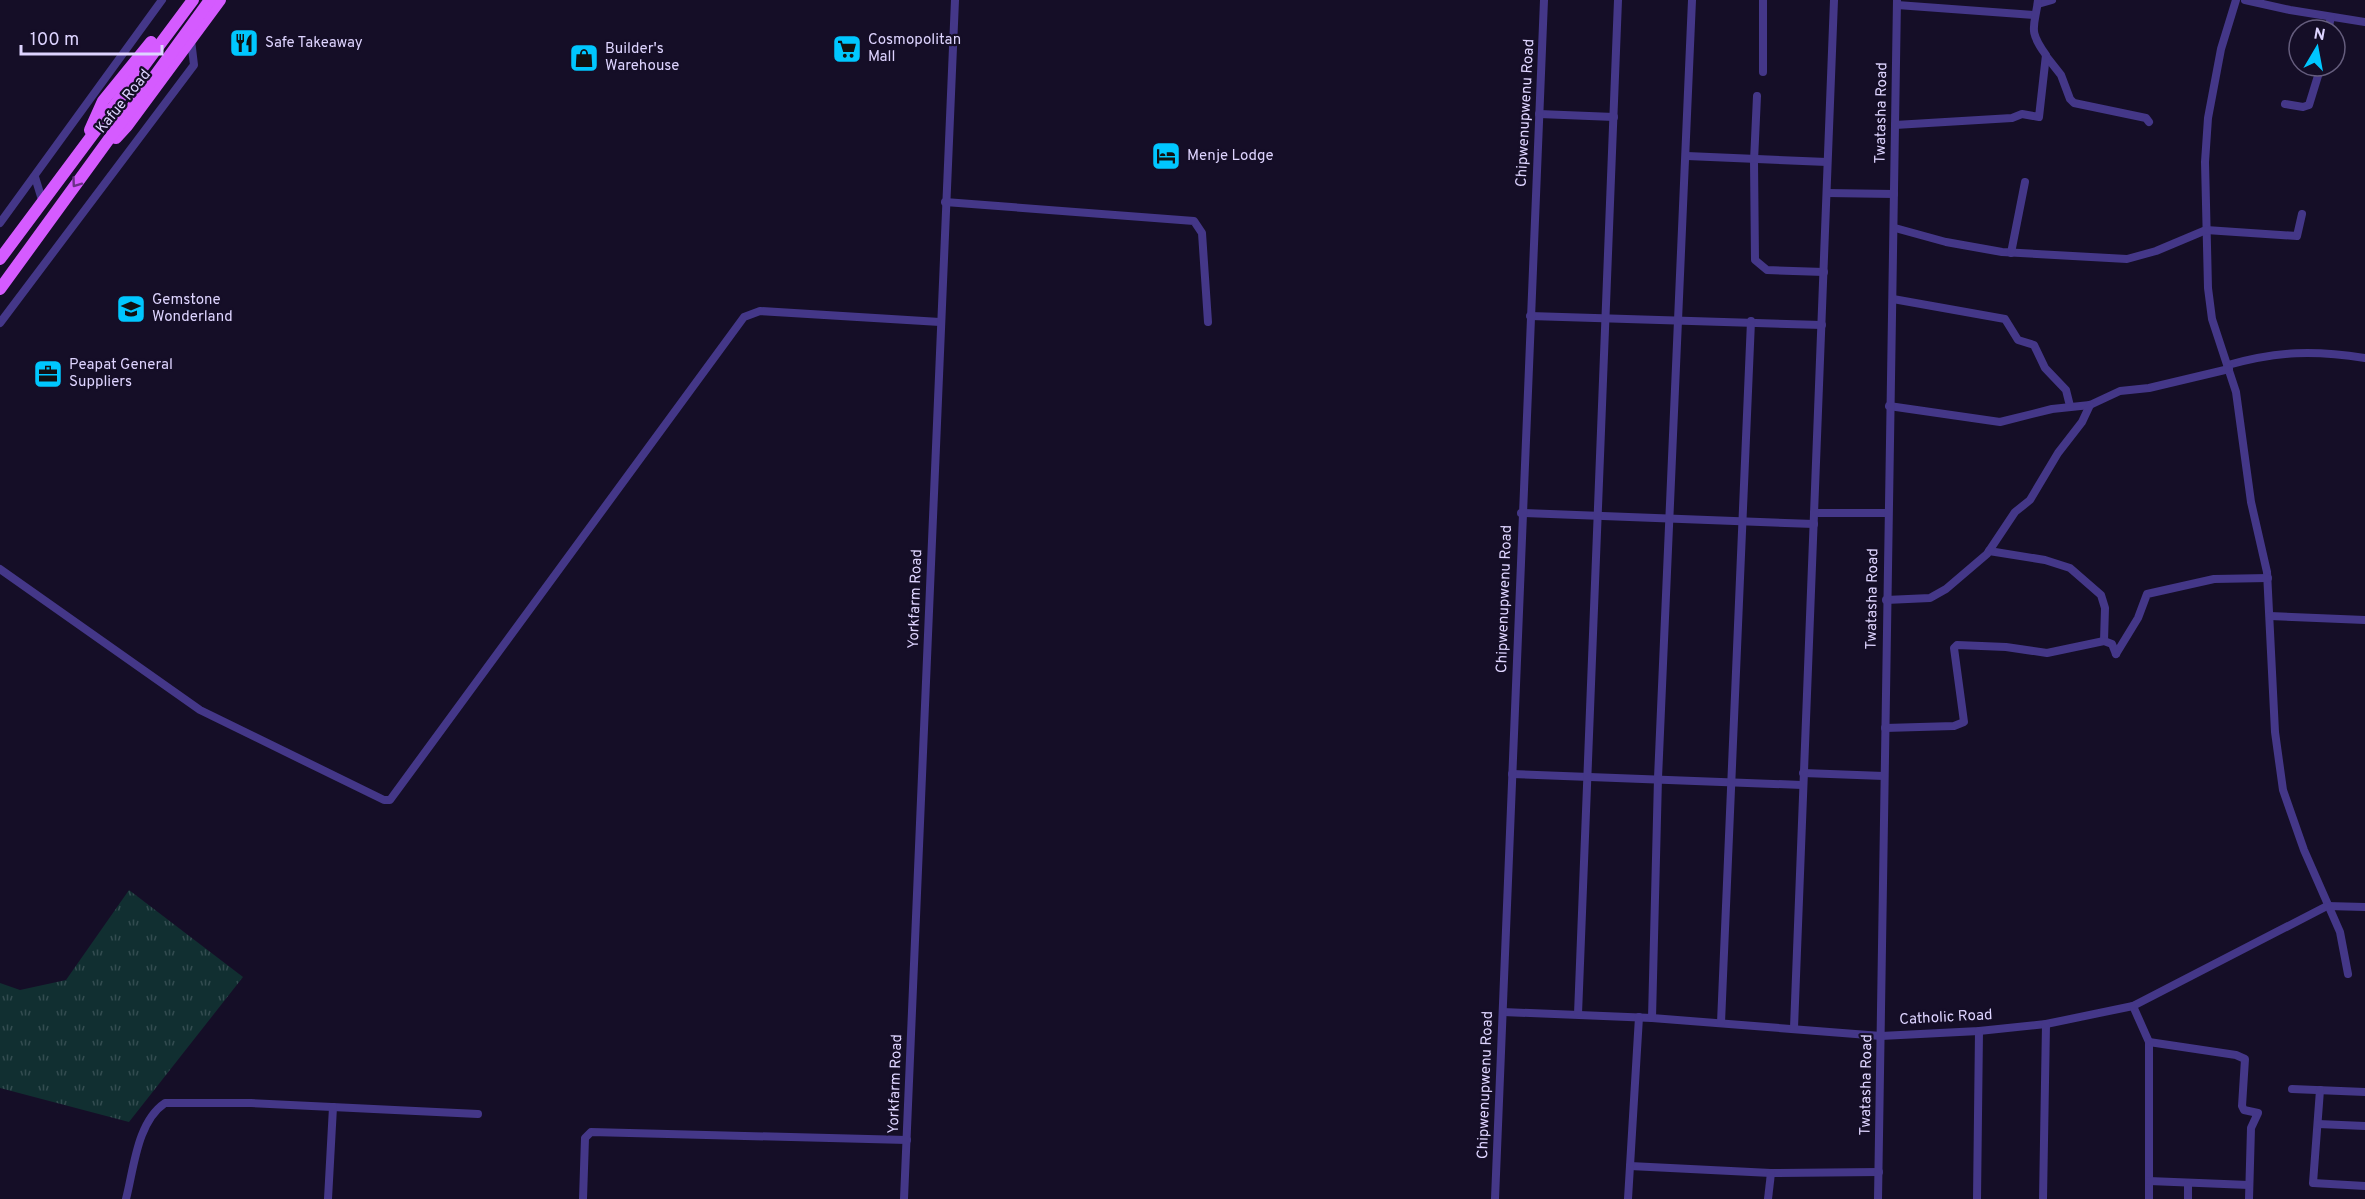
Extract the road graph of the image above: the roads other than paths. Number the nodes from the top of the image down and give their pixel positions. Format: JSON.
{"nodes":[{"id":1,"x":162,"y":0,"type":"edge"},
{"id":2,"x":183,"y":0,"type":"edge"},
{"id":3,"x":193,"y":0,"type":"edge"},
{"id":4,"x":210,"y":0,"type":"edge"},
{"id":5,"x":220,"y":0,"type":"edge"},
{"id":6,"x":956,"y":0,"type":"edge"},
{"id":7,"x":1544,"y":0,"type":"edge"},
{"id":8,"x":1618,"y":0,"type":"edge"},
{"id":9,"x":1692,"y":0,"type":"edge"},
{"id":10,"x":1762,"y":0,"type":"edge"},
{"id":11,"x":1834,"y":0,"type":"edge"},
{"id":12,"x":2052,"y":0,"type":"edge"},
{"id":13,"x":2235,"y":0,"type":"edge"},
{"id":14,"x":2245,"y":0,"type":"edge"},
{"id":15,"x":1897,"y":2,"type":"edge"},
{"id":16,"x":2038,"y":2,"type":"edge"},
{"id":17,"x":2034,"y":15,"type":"junction"},
{"id":18,"x":2331,"y":17,"type":"joint"},
{"id":19,"x":2365,"y":22,"type":"edge"},
{"id":20,"x":191,"y":40,"type":"junction"},
{"id":21,"x":2046,"y":55,"type":"junction"},
{"id":22,"x":1763,"y":72,"type":"dead end"},
{"id":23,"x":2317,"y":78,"type":"edge"},
{"id":24,"x":1757,"y":96,"type":"dead end"},
{"id":25,"x":2286,"y":104,"type":"dead end"},
{"id":26,"x":1539,"y":114,"type":"junction"},
{"id":27,"x":1614,"y":117,"type":"junction"},
{"id":28,"x":2149,"y":122,"type":"dead end"},
{"id":29,"x":1895,"y":124,"type":"junction"},
{"id":30,"x":79,"y":153,"type":"junction"},
{"id":31,"x":1687,"y":156,"type":"junction"},
{"id":32,"x":1754,"y":160,"type":"junction"},
{"id":33,"x":91,"y":162,"type":"junction"},
{"id":34,"x":1827,"y":162,"type":"junction"},
{"id":35,"x":35,"y":177,"type":"junction"},
{"id":36,"x":2025,"y":182,"type":"dead end"},
{"id":37,"x":1827,"y":193,"type":"junction"},
{"id":38,"x":1894,"y":194,"type":"junction"},
{"id":39,"x":945,"y":202,"type":"junction"},
{"id":40,"x":43,"y":203,"type":"junction"},
{"id":41,"x":2302,"y":214,"type":"dead end"},
{"id":42,"x":0,"y":223,"type":"edge"},
{"id":43,"x":1895,"y":228,"type":"junction"},
{"id":44,"x":2206,"y":230,"type":"junction"},
{"id":45,"x":2011,"y":253,"type":"junction"},
{"id":46,"x":0,"y":259,"type":"edge"},
{"id":47,"x":1824,"y":272,"type":"junction"},
{"id":48,"x":0,"y":289,"type":"edge"},
{"id":49,"x":1893,"y":299,"type":"junction"},
{"id":50,"x":1530,"y":316,"type":"junction"},
{"id":51,"x":1607,"y":319,"type":"junction"},
{"id":52,"x":1678,"y":320,"type":"junction"},
{"id":53,"x":1750,"y":321,"type":"junction"},
{"id":54,"x":940,"y":322,"type":"junction"},
{"id":55,"x":1208,"y":322,"type":"dead end"},
{"id":56,"x":0,"y":323,"type":"edge"},
{"id":57,"x":1822,"y":325,"type":"junction"},
{"id":58,"x":2365,"y":358,"type":"edge"},
{"id":59,"x":2229,"y":367,"type":"junction"},
{"id":60,"x":2090,"y":405,"type":"junction"},
{"id":61,"x":1889,"y":406,"type":"junction"},
{"id":62,"x":2070,"y":406,"type":"junction"},
{"id":63,"x":1521,"y":513,"type":"junction"},
{"id":64,"x":1814,"y":513,"type":"junction"},
{"id":65,"x":1887,"y":513,"type":"junction"},
{"id":66,"x":1598,"y":516,"type":"junction"},
{"id":67,"x":1670,"y":519,"type":"junction"},
{"id":68,"x":1742,"y":521,"type":"junction"},
{"id":69,"x":1814,"y":524,"type":"junction"},
{"id":70,"x":1989,"y":551,"type":"junction"},
{"id":71,"x":0,"y":570,"type":"edge"},
{"id":72,"x":2268,"y":578,"type":"junction"},
{"id":73,"x":1886,"y":600,"type":"junction"},
{"id":74,"x":2270,"y":616,"type":"junction"},
{"id":75,"x":2365,"y":620,"type":"edge"},
{"id":76,"x":2104,"y":641,"type":"junction"},
{"id":77,"x":1885,"y":728,"type":"junction"},
{"id":78,"x":1803,"y":773,"type":"junction"},
{"id":79,"x":1512,"y":774,"type":"junction"},
{"id":80,"x":1587,"y":776,"type":"junction"},
{"id":81,"x":1884,"y":776,"type":"junction"},
{"id":82,"x":1658,"y":778,"type":"junction"},
{"id":83,"x":1730,"y":782,"type":"junction"},
{"id":84,"x":1802,"y":785,"type":"junction"},
{"id":85,"x":2327,"y":906,"type":"junction"},
{"id":86,"x":2365,"y":907,"type":"edge"},
{"id":87,"x":2348,"y":974,"type":"dead end"},
{"id":88,"x":2133,"y":1006,"type":"junction"},
{"id":89,"x":1503,"y":1012,"type":"junction"},
{"id":90,"x":1578,"y":1014,"type":"junction"},
{"id":91,"x":1639,"y":1017,"type":"junction"},
{"id":92,"x":1652,"y":1018,"type":"junction"},
{"id":93,"x":1721,"y":1023,"type":"junction"},
{"id":94,"x":2046,"y":1024,"type":"junction"},
{"id":95,"x":1794,"y":1028,"type":"junction"},
{"id":96,"x":1979,"y":1031,"type":"junction"},
{"id":97,"x":1881,"y":1036,"type":"junction"},
{"id":98,"x":2149,"y":1041,"type":"junction"},
{"id":99,"x":2292,"y":1089,"type":"dead end"},
{"id":100,"x":2320,"y":1090,"type":"junction"},
{"id":101,"x":2365,"y":1092,"type":"edge"},
{"id":102,"x":333,"y":1107,"type":"junction"},
{"id":103,"x":478,"y":1114,"type":"dead end"},
{"id":104,"x":2318,"y":1124,"type":"junction"},
{"id":105,"x":2365,"y":1125,"type":"edge"},
{"id":106,"x":907,"y":1140,"type":"junction"},
{"id":107,"x":1630,"y":1166,"type":"junction"},
{"id":108,"x":1879,"y":1172,"type":"junction"},
{"id":109,"x":1771,"y":1173,"type":"junction"},
{"id":110,"x":2149,"y":1180,"type":"junction"},
{"id":111,"x":2188,"y":1183,"type":"junction"},
{"id":112,"x":2249,"y":1185,"type":"junction"},
{"id":113,"x":2365,"y":1186,"type":"edge"},
{"id":114,"x":126,"y":1199,"type":"edge"},
{"id":115,"x":328,"y":1199,"type":"edge"},
{"id":116,"x":584,"y":1199,"type":"edge"},
{"id":117,"x":904,"y":1199,"type":"edge"},
{"id":118,"x":1495,"y":1199,"type":"edge"},
{"id":119,"x":1628,"y":1199,"type":"edge"},
{"id":120,"x":1768,"y":1199,"type":"edge"},
{"id":121,"x":1878,"y":1199,"type":"edge"},
{"id":122,"x":1977,"y":1199,"type":"edge"},
{"id":123,"x":2043,"y":1199,"type":"edge"},
{"id":124,"x":2149,"y":1199,"type":"edge"},
{"id":125,"x":2188,"y":1199,"type":"edge"},
{"id":126,"x":2249,"y":1199,"type":"edge"}],
"edges":[{"from":1,"to":35,"type":"street"},
{"from":2,"to":30,"type":"main road","name":"Kafue Road"},
{"from":3,"to":30,"type":"main road","name":"Kafue Road"},
{"from":4,"to":33,"type":"main road","name":"Kafue Road"},
{"from":5,"to":20,"type":"main road","name":"Kafue Road"},
{"from":6,"to":39,"type":"street","name":"Yorkfarm Road"},
{"from":7,"to":26,"type":"street","name":"Chipwenupwenu Road"},
{"from":8,"to":27,"type":"street"},
{"from":9,"to":31,"type":"street"},
{"from":10,"to":22,"type":"street"},
{"from":11,"to":34,"type":"street"},
{"from":12,"to":16,"type":"street"},
{"from":13,"to":44,"type":"street"},
{"from":14,"to":18,"type":"street"},
{"from":15,"to":17,"type":"street"},
{"from":15,"to":29,"type":"street","name":"Twatasha Road"},
{"from":16,"to":17,"type":"street"},
{"from":17,"to":21,"type":"street"},
{"from":18,"to":19,"type":"street"},
{"from":20,"to":33,"type":"main road","name":"Kafue Road"},
{"from":20,"to":56,"type":"street"},
{"from":21,"to":28,"type":"street"},
{"from":21,"to":29,"type":"street"},
{"from":23,"to":25,"type":"street"},
{"from":24,"to":32,"type":"street"},
{"from":26,"to":27,"type":"street"},
{"from":26,"to":50,"type":"street","name":"Chipwenupwenu Road"},
{"from":27,"to":51,"type":"street"},
{"from":29,"to":38,"type":"street","name":"Twatasha Road"},
{"from":30,"to":40,"type":"main road","name":"Kafue Road"},
{"from":31,"to":32,"type":"street"},
{"from":31,"to":52,"type":"street"},
{"from":32,"to":34,"type":"street"},
{"from":32,"to":47,"type":"street"},
{"from":33,"to":48,"type":"main road","name":"Kafue Road","one_way":true},
{"from":34,"to":37,"type":"street"},
{"from":35,"to":40,"type":"street"},
{"from":35,"to":42,"type":"street"},
{"from":36,"to":45,"type":"street"},
{"from":37,"to":38,"type":"street"},
{"from":37,"to":47,"type":"street"},
{"from":38,"to":43,"type":"street","name":"Twatasha Road"},
{"from":39,"to":54,"type":"street","name":"Yorkfarm Road"},
{"from":39,"to":55,"type":"street"},
{"from":40,"to":46,"type":"main road","name":"Kafue Road"},
{"from":41,"to":44,"type":"street"},
{"from":43,"to":45,"type":"street"},
{"from":43,"to":49,"type":"street","name":"Twatasha Road"},
{"from":44,"to":45,"type":"street"},
{"from":44,"to":59,"type":"street"},
{"from":47,"to":57,"type":"street"},
{"from":49,"to":61,"type":"street","name":"Twatasha Road"},
{"from":49,"to":62,"type":"street"},
{"from":50,"to":51,"type":"street"},
{"from":50,"to":63,"type":"street","name":"Chipwenupwenu Road"},
{"from":51,"to":52,"type":"street"},
{"from":51,"to":66,"type":"street"},
{"from":52,"to":53,"type":"street"},
{"from":52,"to":67,"type":"street"},
{"from":53,"to":57,"type":"street"},
{"from":53,"to":68,"type":"street"},
{"from":54,"to":71,"type":"street"},
{"from":54,"to":106,"type":"street","name":"Yorkfarm Road"},
{"from":57,"to":64,"type":"street"},
{"from":58,"to":59,"type":"street"},
{"from":59,"to":60,"type":"street"},
{"from":59,"to":72,"type":"street"},
{"from":60,"to":62,"type":"street"},
{"from":60,"to":70,"type":"street"},
{"from":61,"to":62,"type":"street"},
{"from":61,"to":65,"type":"street","name":"Twatasha Road"},
{"from":63,"to":66,"type":"street"},
{"from":63,"to":79,"type":"street","name":"Chipwenupwenu Road"},
{"from":64,"to":65,"type":"street"},
{"from":64,"to":69,"type":"street"},
{"from":65,"to":73,"type":"street","name":"Twatasha Road"},
{"from":66,"to":67,"type":"street"},
{"from":66,"to":80,"type":"street"},
{"from":67,"to":68,"type":"street"},
{"from":67,"to":82,"type":"street"},
{"from":68,"to":69,"type":"street"},
{"from":68,"to":83,"type":"street"},
{"from":69,"to":78,"type":"street"},
{"from":70,"to":73,"type":"street"},
{"from":70,"to":76,"type":"street"},
{"from":72,"to":74,"type":"street"},
{"from":72,"to":76,"type":"street"},
{"from":73,"to":77,"type":"street","name":"Twatasha Road"},
{"from":74,"to":75,"type":"street"},
{"from":74,"to":85,"type":"street"},
{"from":76,"to":77,"type":"street"},
{"from":77,"to":81,"type":"street","name":"Twatasha Road"},
{"from":78,"to":81,"type":"street"},
{"from":78,"to":84,"type":"street"},
{"from":79,"to":80,"type":"street"},
{"from":79,"to":89,"type":"street","name":"Chipwenupwenu Road"},
{"from":80,"to":82,"type":"street"},
{"from":80,"to":90,"type":"street"},
{"from":81,"to":97,"type":"street","name":"Twatasha Road"},
{"from":82,"to":83,"type":"street"},
{"from":82,"to":92,"type":"street"},
{"from":83,"to":84,"type":"street"},
{"from":83,"to":93,"type":"street"},
{"from":84,"to":95,"type":"street"},
{"from":85,"to":86,"type":"street","name":"Catholic Road"},
{"from":85,"to":87,"type":"street"},
{"from":85,"to":88,"type":"street","name":"Catholic Road"},
{"from":88,"to":94,"type":"street","name":"Catholic Road"},
{"from":88,"to":98,"type":"street"},
{"from":89,"to":90,"type":"street","name":"Catholic Road"},
{"from":89,"to":118,"type":"street","name":"Chipwenupwenu Road"},
{"from":90,"to":91,"type":"street","name":"Catholic Road"},
{"from":91,"to":92,"type":"street","name":"Catholic Road"},
{"from":91,"to":107,"type":"street"},
{"from":92,"to":93,"type":"street","name":"Catholic Road"},
{"from":93,"to":95,"type":"street","name":"Catholic Road"},
{"from":94,"to":96,"type":"street","name":"Catholic Road"},
{"from":94,"to":123,"type":"street"},
{"from":95,"to":97,"type":"street","name":"Catholic Road"},
{"from":96,"to":97,"type":"street","name":"Catholic Road"},
{"from":96,"to":122,"type":"street"},
{"from":97,"to":108,"type":"street","name":"Twatasha Road"},
{"from":98,"to":110,"type":"street"},
{"from":98,"to":112,"type":"street"},
{"from":99,"to":100,"type":"street"},
{"from":100,"to":101,"type":"street"},
{"from":100,"to":104,"type":"street"},
{"from":102,"to":103,"type":"street"},
{"from":102,"to":114,"type":"street"},
{"from":102,"to":115,"type":"street"},
{"from":104,"to":105,"type":"street"},
{"from":104,"to":113,"type":"street"},
{"from":106,"to":116,"type":"street"},
{"from":106,"to":117,"type":"street","name":"Yorkfarm Road"},
{"from":107,"to":109,"type":"street"},
{"from":107,"to":119,"type":"street"},
{"from":108,"to":109,"type":"street"},
{"from":108,"to":121,"type":"street","name":"Twatasha Road"},
{"from":109,"to":120,"type":"street"},
{"from":110,"to":111,"type":"street"},
{"from":110,"to":124,"type":"street"},
{"from":111,"to":112,"type":"street"},
{"from":111,"to":125,"type":"street"},
{"from":112,"to":126,"type":"street"}]}
